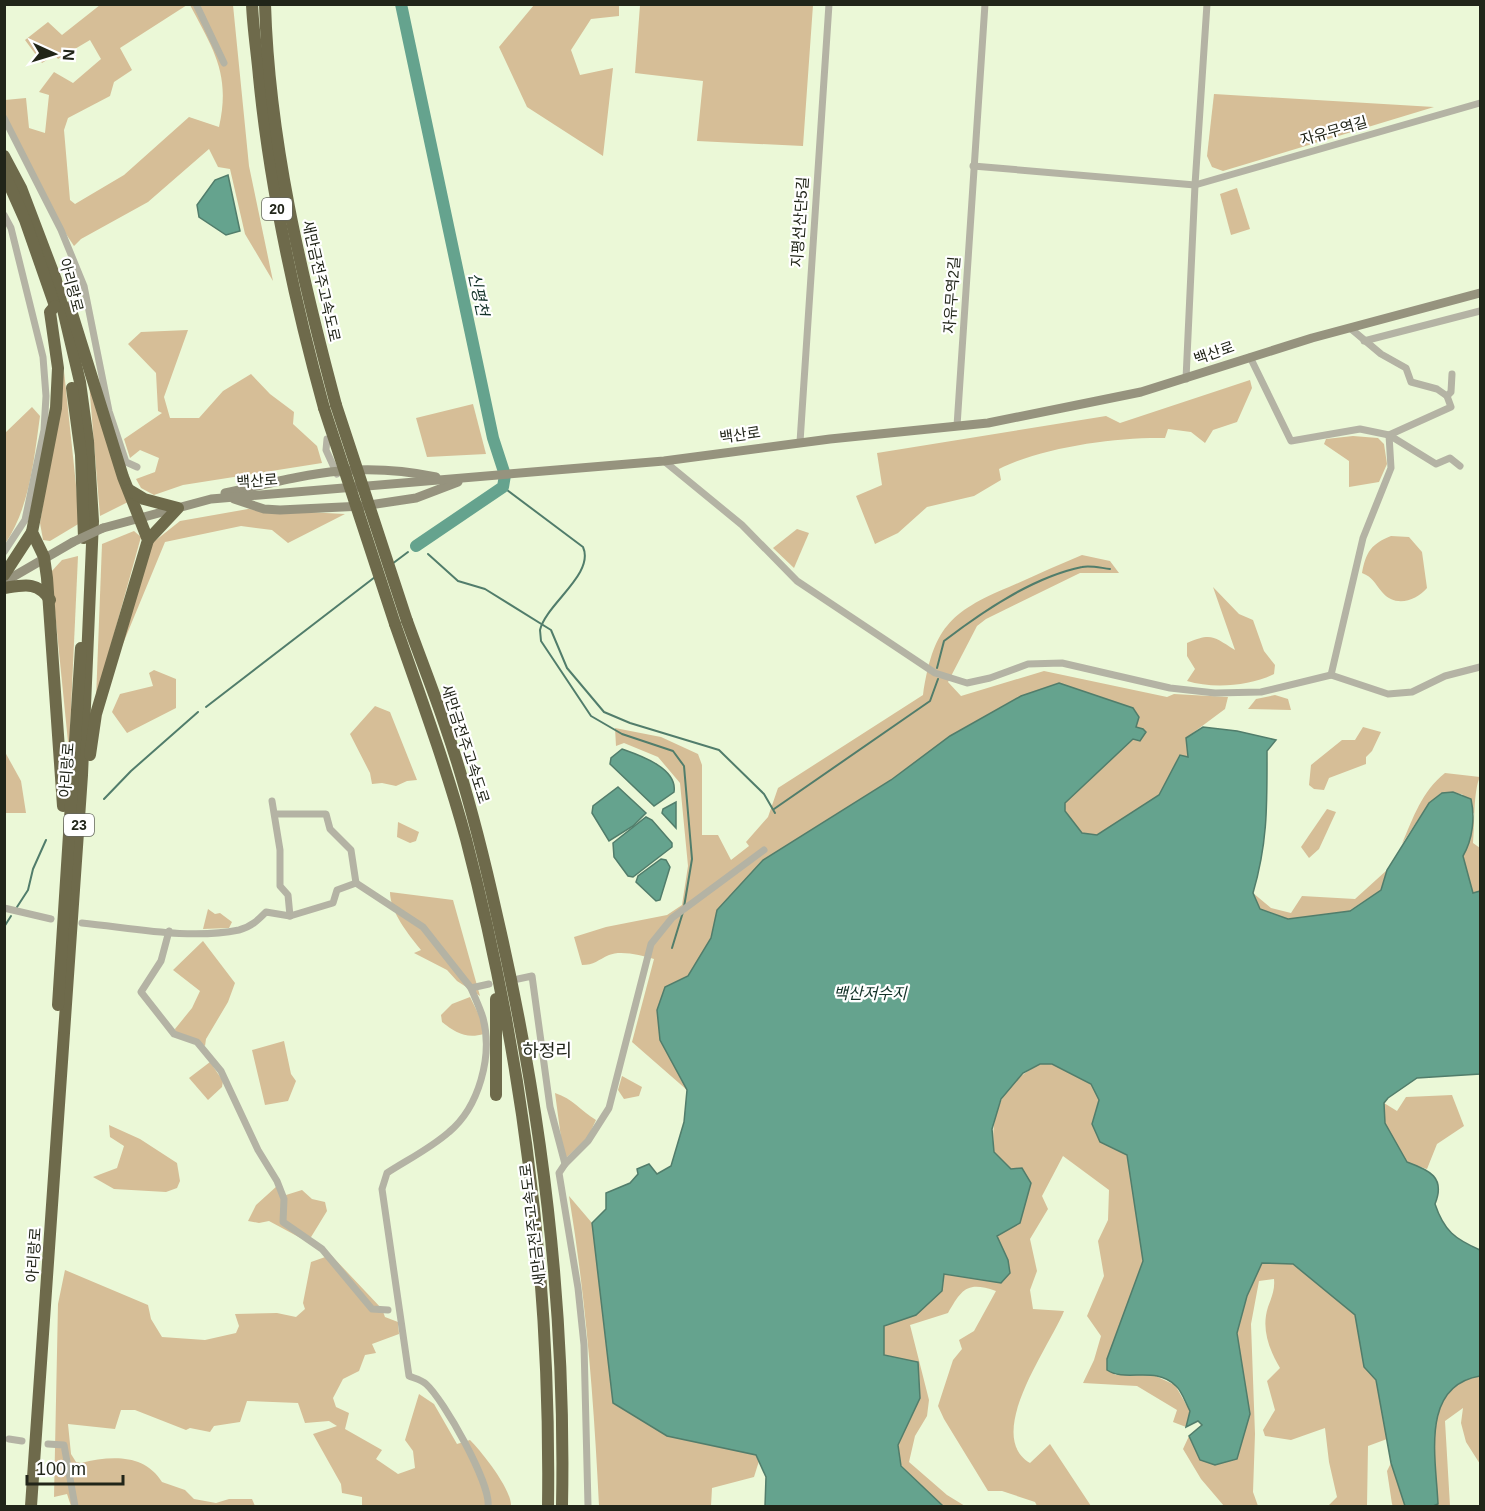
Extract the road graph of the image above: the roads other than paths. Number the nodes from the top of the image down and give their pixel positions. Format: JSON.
{"nodes":[{"id":1,"x":195,"y":4,"type":"edge"},
{"id":2,"x":252,"y":4,"type":"edge"},
{"id":3,"x":265,"y":4,"type":"edge"},
{"id":4,"x":829,"y":4,"type":"edge"},
{"id":5,"x":985,"y":4,"type":"edge"},
{"id":6,"x":1207,"y":4,"type":"edge"},
{"id":7,"x":224,"y":63,"type":"dead end"},
{"id":8,"x":1480,"y":103,"type":"edge"},
{"id":9,"x":4,"y":118,"type":"edge"},
{"id":10,"x":4,"y":156,"type":"edge"},
{"id":11,"x":974,"y":166,"type":"junction"},
{"id":12,"x":4,"y":173,"type":"edge"},
{"id":13,"x":1195,"y":184,"type":"junction"},
{"id":14,"x":4,"y":215,"type":"edge"},
{"id":15,"x":56,"y":280,"type":"junction"},
{"id":16,"x":1480,"y":293,"type":"edge"},
{"id":17,"x":55,"y":306,"type":"junction"},
{"id":18,"x":1480,"y":311,"type":"edge"},
{"id":19,"x":1350,"y":328,"type":"junction"},
{"id":20,"x":1364,"y":341,"type":"junction"},
{"id":21,"x":1250,"y":357,"type":"junction"},
{"id":22,"x":1452,"y":374,"type":"dead end"},
{"id":23,"x":1186,"y":379,"type":"junction"},
{"id":24,"x":1447,"y":396,"type":"junction"},
{"id":25,"x":330,"y":406,"type":"junction"},
{"id":26,"x":957,"y":426,"type":"junction"},
{"id":27,"x":1389,"y":435,"type":"junction"},
{"id":28,"x":327,"y":439,"type":"dead end"},
{"id":29,"x":800,"y":442,"type":"junction"},
{"id":30,"x":664,"y":461,"type":"junction"},
{"id":31,"x":1460,"y":465,"type":"dead end"},
{"id":32,"x":136,"y":467,"type":"dead end"},
{"id":33,"x":337,"y":473,"type":"junction"},
{"id":34,"x":469,"y":477,"type":"junction"},
{"id":35,"x":447,"y":479,"type":"junction"},
{"id":36,"x":128,"y":490,"type":"junction"},
{"id":37,"x":229,"y":498,"type":"junction"},
{"id":38,"x":211,"y":499,"type":"junction"},
{"id":39,"x":178,"y":508,"type":"junction"},
{"id":40,"x":140,"y":517,"type":"junction"},
{"id":41,"x":32,"y":532,"type":"junction"},
{"id":42,"x":148,"y":540,"type":"junction"},
{"id":43,"x":4,"y":552,"type":"edge"},
{"id":44,"x":44,"y":558,"type":"junction"},
{"id":45,"x":4,"y":575,"type":"edge"},
{"id":46,"x":4,"y":582,"type":"edge"},
{"id":47,"x":4,"y":588,"type":"edge"},
{"id":48,"x":50,"y":600,"type":"junction"},
{"id":49,"x":401,"y":623,"type":"junction"},
{"id":50,"x":1480,"y":667,"type":"edge"},
{"id":51,"x":1331,"y":675,"type":"junction"},
{"id":52,"x":82,"y":775,"type":"junction"},
{"id":53,"x":272,"y":801,"type":"dead end"},
{"id":54,"x":276,"y":814,"type":"junction"},
{"id":55,"x":764,"y":850,"type":"dead end"},
{"id":56,"x":68,"y":853,"type":"junction"},
{"id":57,"x":356,"y":883,"type":"junction"},
{"id":58,"x":4,"y":908,"type":"edge"},
{"id":59,"x":290,"y":916,"type":"junction"},
{"id":60,"x":51,"y":919,"type":"dead end"},
{"id":61,"x":82,"y":923,"type":"dead end"},
{"id":62,"x":169,"y":931,"type":"junction"},
{"id":63,"x":494,"y":965,"type":"junction"},
{"id":64,"x":518,"y":979,"type":"dead end"},
{"id":65,"x":489,"y":984,"type":"dead end"},
{"id":66,"x":471,"y":988,"type":"junction"},
{"id":67,"x":496,"y":1095,"type":"dead end"},
{"id":68,"x":565,"y":1164,"type":"junction"},
{"id":69,"x":388,"y":1310,"type":"dead end"},
{"id":70,"x":9,"y":1439,"type":"dead end"},
{"id":71,"x":22,"y":1441,"type":"dead end"},
{"id":72,"x":48,"y":1444,"type":"dead end"},
{"id":73,"x":563,"y":1466,"type":"junction"},
{"id":74,"x":23,"y":1506,"type":"edge"},
{"id":75,"x":31,"y":1506,"type":"edge"},
{"id":76,"x":75,"y":1506,"type":"edge"},
{"id":77,"x":488,"y":1506,"type":"edge"},
{"id":78,"x":548,"y":1506,"type":"edge"},
{"id":79,"x":562,"y":1506,"type":"edge"},
{"id":80,"x":568,"y":1506,"type":"edge"},
{"id":81,"x":588,"y":1506,"type":"edge"}],
"edges":[{"from":1,"to":7,"type":"street"},
{"from":2,"to":25,"type":"highway","name":"새만금전주고속도로","number":"20"},
{"from":3,"to":25,"type":"highway","name":"새만금전주고속도로","number":"20"},
{"from":4,"to":29,"type":"street","name":"지평선산단5길"},
{"from":5,"to":11,"type":"street","name":"자유무역2길"},
{"from":6,"to":13,"type":"street"},
{"from":8,"to":13,"type":"street","name":"자유무역길"},
{"from":9,"to":32,"type":"street"},
{"from":10,"to":15,"type":"highway","name":"아리랑로","number":"23"},
{"from":11,"to":13,"type":"street"},
{"from":11,"to":26,"type":"street","name":"자유무역2길"},
{"from":12,"to":17,"type":"highway","name":"아리랑로","number":"23"},
{"from":13,"to":23,"type":"street"},
{"from":14,"to":43,"type":"street"},
{"from":15,"to":36,"type":"highway"},
{"from":15,"to":52,"type":"highway","name":"아리랑로","number":"23"},
{"from":16,"to":19,"type":"main road","name":"백산로"},
{"from":17,"to":41,"type":"highway"},
{"from":17,"to":56,"type":"highway","name":"아리랑로","number":"23"},
{"from":18,"to":20,"type":"street"},
{"from":19,"to":20,"type":"street"},
{"from":19,"to":21,"type":"main road","name":"백산로"},
{"from":20,"to":24,"type":"street"},
{"from":21,"to":23,"type":"main road","name":"백산로"},
{"from":21,"to":27,"type":"street"},
{"from":22,"to":24,"type":"street"},
{"from":23,"to":26,"type":"main road","name":"백산로"},
{"from":24,"to":27,"type":"street"},
{"from":25,"to":49,"type":"highway","name":"새만금전주고속도로","number":"20","bridge":true},
{"from":26,"to":29,"type":"main road","name":"백산로"},
{"from":27,"to":31,"type":"street"},
{"from":27,"to":51,"type":"street"},
{"from":28,"to":33,"type":"street"},
{"from":29,"to":30,"type":"main road","name":"백산로"},
{"from":30,"to":34,"type":"main road","name":"백산로"},
{"from":30,"to":51,"type":"street"},
{"from":33,"to":35,"type":"main road"},
{"from":33,"to":38,"type":"main road"},
{"from":34,"to":35,"type":"main road","name":"백산로"},
{"from":34,"to":37,"type":"main road"},
{"from":35,"to":37,"type":"main road","name":"백산로"},
{"from":36,"to":39,"type":"highway"},
{"from":36,"to":40,"type":"highway"},
{"from":37,"to":38,"type":"main road","name":"백산로"},
{"from":38,"to":39,"type":"main road","name":"백산로"},
{"from":39,"to":40,"type":"main road","name":"백산로"},
{"from":39,"to":42,"type":"highway"},
{"from":40,"to":42,"type":"highway"},
{"from":40,"to":44,"type":"main road","name":"백산로","bridge":true},
{"from":41,"to":44,"type":"highway"},
{"from":41,"to":45,"type":"highway"},
{"from":42,"to":52,"type":"highway"},
{"from":44,"to":46,"type":"main road","name":"백산로"},
{"from":44,"to":48,"type":"highway"},
{"from":47,"to":48,"type":"highway"},
{"from":48,"to":56,"type":"highway"},
{"from":49,"to":63,"type":"highway","name":"새만금전주고속도로","number":"20"},
{"from":49,"to":73,"type":"highway","name":"새만금전주고속도로","number":"20"},
{"from":50,"to":51,"type":"street"},
{"from":52,"to":75,"type":"highway","name":"아리랑로","number":"23"},
{"from":53,"to":54,"type":"street"},
{"from":54,"to":57,"type":"street"},
{"from":54,"to":59,"type":"street"},
{"from":55,"to":68,"type":"street"},
{"from":56,"to":74,"type":"highway","name":"아리랑로","number":"23"},
{"from":57,"to":59,"type":"street"},
{"from":57,"to":66,"type":"street"},
{"from":58,"to":60,"type":"street"},
{"from":59,"to":62,"type":"street"},
{"from":61,"to":62,"type":"street"},
{"from":62,"to":69,"type":"street"},
{"from":63,"to":67,"type":"highway"},
{"from":63,"to":78,"type":"highway","name":"새만금전주고속도로","number":"20"},
{"from":64,"to":68,"type":"street"},
{"from":65,"to":66,"type":"street"},
{"from":66,"to":77,"type":"street"},
{"from":68,"to":81,"type":"street"},
{"from":70,"to":71,"type":"street"},
{"from":72,"to":76,"type":"street"},
{"from":73,"to":79,"type":"highway","name":"새만금전주고속도로","number":"20"},
{"from":73,"to":80,"type":"highway"}]}
